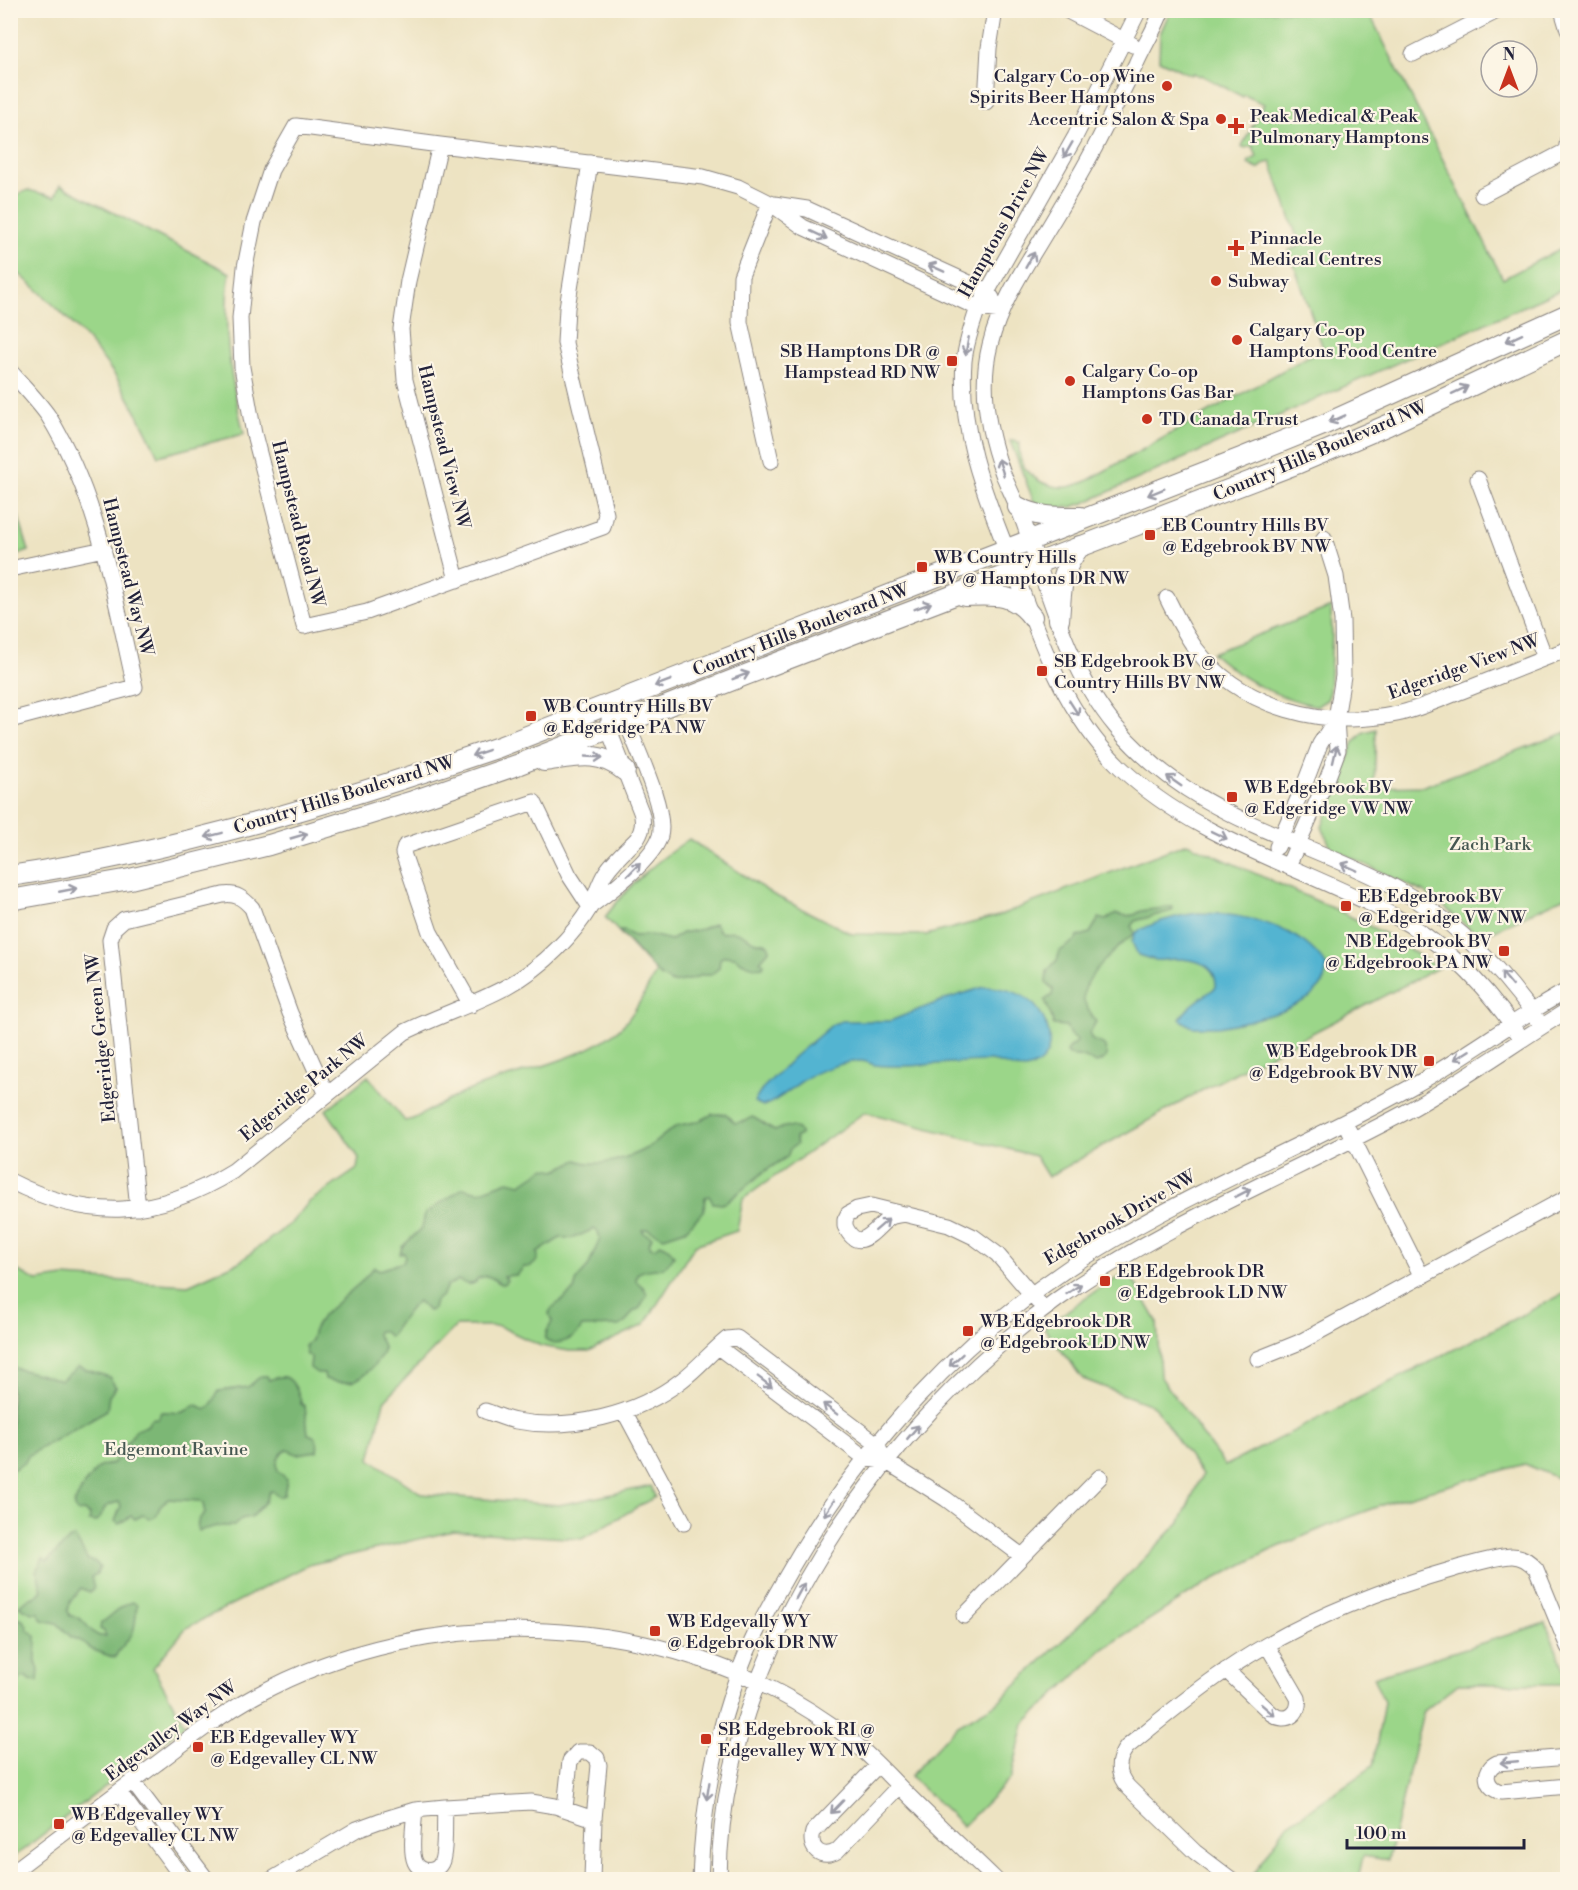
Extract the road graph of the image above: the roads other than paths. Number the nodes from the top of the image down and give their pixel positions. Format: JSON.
{"nodes":[{"id":1,"x":995,"y":10,"type":"edge"},
{"id":2,"x":1066,"y":10,"type":"edge"},
{"id":3,"x":1139,"y":10,"type":"edge"},
{"id":4,"x":1162,"y":10,"type":"edge"},
{"id":5,"x":1499,"y":10,"type":"edge"},
{"id":6,"x":1562,"y":10,"type":"edge"},
{"id":7,"x":1568,"y":30,"type":"edge"},
{"id":8,"x":1125,"y":41,"type":"junction"},
{"id":9,"x":1142,"y":50,"type":"junction"},
{"id":10,"x":1413,"y":54,"type":"dead end"},
{"id":11,"x":986,"y":102,"type":"dead end"},
{"id":12,"x":1568,"y":139,"type":"edge"},
{"id":13,"x":440,"y":145,"type":"junction"},
{"id":14,"x":590,"y":163,"type":"junction"},
{"id":15,"x":1482,"y":195,"type":"dead end"},
{"id":16,"x":770,"y":203,"type":"junction"},
{"id":17,"x":987,"y":291,"type":"junction"},
{"id":18,"x":978,"y":308,"type":"junction"},
{"id":19,"x":1001,"y":311,"type":"junction"},
{"id":20,"x":1568,"y":314,"type":"edge"},
{"id":21,"x":1568,"y":340,"type":"edge"},
{"id":22,"x":10,"y":371,"type":"edge"},
{"id":23,"x":771,"y":461,"type":"dead end"},
{"id":24,"x":1478,"y":479,"type":"dead end"},
{"id":25,"x":1018,"y":507,"type":"junction"},
{"id":26,"x":1093,"y":516,"type":"junction"},
{"id":27,"x":1324,"y":538,"type":"dead end"},
{"id":28,"x":1030,"y":540,"type":"junction"},
{"id":29,"x":1080,"y":546,"type":"junction"},
{"id":30,"x":104,"y":549,"type":"junction"},
{"id":31,"x":1006,"y":550,"type":"junction"},
{"id":32,"x":1037,"y":562,"type":"junction"},
{"id":33,"x":10,"y":569,"type":"edge"},
{"id":34,"x":1014,"y":571,"type":"junction"},
{"id":35,"x":457,"y":580,"type":"junction"},
{"id":36,"x":946,"y":597,"type":"junction"},
{"id":37,"x":1167,"y":598,"type":"dead end"},
{"id":38,"x":1032,"y":617,"type":"junction"},
{"id":39,"x":1059,"y":620,"type":"junction"},
{"id":40,"x":1568,"y":649,"type":"edge"},
{"id":41,"x":1545,"y":658,"type":"junction"},
{"id":42,"x":610,"y":704,"type":"junction"},
{"id":43,"x":1336,"y":719,"type":"junction"},
{"id":44,"x":10,"y":720,"type":"edge"},
{"id":45,"x":617,"y":725,"type":"junction"},
{"id":46,"x":518,"y":765,"type":"junction"},
{"id":47,"x":625,"y":771,"type":"junction"},
{"id":48,"x":1281,"y":837,"type":"junction"},
{"id":49,"x":1298,"y":844,"type":"junction"},
{"id":50,"x":1272,"y":859,"type":"junction"},
{"id":51,"x":1288,"y":866,"type":"junction"},
{"id":52,"x":10,"y":876,"type":"edge"},
{"id":53,"x":10,"y":900,"type":"edge"},
{"id":54,"x":590,"y":907,"type":"junction"},
{"id":55,"x":1568,"y":990,"type":"edge"},
{"id":56,"x":471,"y":1005,"type":"junction"},
{"id":57,"x":1568,"y":1010,"type":"edge"},
{"id":58,"x":1521,"y":1016,"type":"junction"},
{"id":59,"x":1542,"y":1026,"type":"junction"},
{"id":60,"x":1522,"y":1039,"type":"junction"},
{"id":61,"x":327,"y":1095,"type":"junction"},
{"id":62,"x":1344,"y":1121,"type":"junction"},
{"id":63,"x":1353,"y":1139,"type":"junction"},
{"id":64,"x":10,"y":1181,"type":"edge"},
{"id":65,"x":1568,"y":1197,"type":"edge"},
{"id":66,"x":138,"y":1208,"type":"junction"},
{"id":67,"x":906,"y":1214,"type":"dead end"},
{"id":68,"x":1422,"y":1277,"type":"junction"},
{"id":69,"x":1032,"y":1295,"type":"junction"},
{"id":70,"x":1044,"y":1310,"type":"junction"},
{"id":71,"x":718,"y":1347,"type":"junction"},
{"id":72,"x":1258,"y":1359,"type":"dead end"},
{"id":73,"x":806,"y":1391,"type":"junction"},
{"id":74,"x":795,"y":1405,"type":"junction"},
{"id":75,"x":484,"y":1411,"type":"dead end"},
{"id":76,"x":624,"y":1411,"type":"junction"},
{"id":77,"x":877,"y":1444,"type":"junction"},
{"id":78,"x":865,"y":1458,"type":"junction"},
{"id":79,"x":887,"y":1462,"type":"junction"},
{"id":80,"x":1100,"y":1477,"type":"dead end"},
{"id":81,"x":684,"y":1523,"type":"dead end"},
{"id":82,"x":1022,"y":1556,"type":"junction"},
{"id":83,"x":964,"y":1616,"type":"dead end"},
{"id":84,"x":1267,"y":1645,"type":"junction"},
{"id":85,"x":1568,"y":1647,"type":"edge"},
{"id":86,"x":1226,"y":1671,"type":"junction"},
{"id":87,"x":738,"y":1674,"type":"junction"},
{"id":88,"x":757,"y":1682,"type":"junction"},
{"id":89,"x":1568,"y":1757,"type":"edge"},
{"id":90,"x":878,"y":1765,"type":"junction"},
{"id":91,"x":132,"y":1781,"type":"junction"},
{"id":92,"x":899,"y":1786,"type":"junction"},
{"id":93,"x":1568,"y":1786,"type":"edge"},
{"id":94,"x":119,"y":1792,"type":"junction"},
{"id":95,"x":445,"y":1807,"type":"junction"},
{"id":96,"x":565,"y":1808,"type":"junction"},
{"id":97,"x":415,"y":1810,"type":"junction"},
{"id":98,"x":594,"y":1819,"type":"junction"},
{"id":99,"x":10,"y":1874,"type":"edge"},
{"id":100,"x":184,"y":1880,"type":"edge"},
{"id":101,"x":207,"y":1880,"type":"edge"},
{"id":102,"x":271,"y":1880,"type":"edge"},
{"id":103,"x":592,"y":1880,"type":"edge"},
{"id":104,"x":700,"y":1880,"type":"edge"},
{"id":105,"x":719,"y":1880,"type":"edge"},
{"id":106,"x":996,"y":1880,"type":"edge"},
{"id":107,"x":1232,"y":1880,"type":"edge"}],
"edges":[{"from":1,"to":11,"type":"street"},
{"from":2,"to":8,"type":"street"},
{"from":3,"to":8,"type":"street","name":"Hamptons Drive NW"},
{"from":4,"to":9,"type":"street"},
{"from":5,"to":10,"type":"street"},
{"from":6,"to":7,"type":"street"},
{"from":8,"to":9,"type":"street"},
{"from":8,"to":17,"type":"street","name":"Hamptons Drive NW","one_way":true},
{"from":19,"to":9,"type":"street","one_way":true},
{"from":12,"to":15,"type":"street"},
{"from":13,"to":14,"type":"street","name":"Hampstead Road NW"},
{"from":13,"to":35,"type":"street","name":"Hampstead View NW"},
{"from":13,"to":35,"type":"street","name":"Hampstead Road NW"},
{"from":14,"to":16,"type":"street","name":"Hampstead Road NW"},
{"from":14,"to":35,"type":"street","name":"Hampstead Road NW"},
{"from":17,"to":16,"type":"street","name":"Hampstead Road NW","one_way":true},
{"from":16,"to":18,"type":"street","name":"Hampstead Road NW","one_way":true},
{"from":16,"to":23,"type":"street"},
{"from":17,"to":18,"type":"street","name":"Hamptons Drive NW"},
{"from":17,"to":19,"type":"street"},
{"from":18,"to":19,"type":"street","name":"Hampstead Road NW"},
{"from":18,"to":31,"type":"street","name":"Hamptons Drive NW","one_way":true},
{"from":25,"to":19,"type":"street","one_way":true},
{"from":20,"to":26,"type":"main road","name":"Country Hills Boulevard NW","one_way":true},
{"from":29,"to":21,"type":"main road","name":"Country Hills Boulevard NW","one_way":true},
{"from":22,"to":30,"type":"street","name":"Hampstead Way NW"},
{"from":24,"to":41,"type":"street"},
{"from":25,"to":26,"type":"main road"},
{"from":25,"to":28,"type":"street"},
{"from":26,"to":28,"type":"main road","name":"Country Hills Boulevard NW"},
{"from":27,"to":43,"type":"street"},
{"from":28,"to":31,"type":"main road","name":"Country Hills Boulevard NW"},
{"from":28,"to":32,"type":"street"},
{"from":29,"to":32,"type":"main road","name":"Country Hills Boulevard NW"},
{"from":29,"to":39,"type":"main road"},
{"from":30,"to":33,"type":"street"},
{"from":30,"to":44,"type":"street","name":"Hampstead Way NW"},
{"from":31,"to":34,"type":"street","name":"Hamptons Drive NW"},
{"from":31,"to":42,"type":"main road","name":"Country Hills Boulevard NW","one_way":true},
{"from":32,"to":34,"type":"main road","name":"Country Hills Boulevard NW"},
{"from":32,"to":39,"type":"street"},
{"from":34,"to":36,"type":"main road","name":"Country Hills Boulevard NW"},
{"from":34,"to":38,"type":"street","name":"Hamptons Drive NW"},
{"from":36,"to":38,"type":"main road"},
{"from":45,"to":36,"type":"main road","name":"Country Hills Boulevard NW","one_way":true},
{"from":37,"to":43,"type":"street","name":"Edgeridge View NW"},
{"from":38,"to":50,"type":"street","name":"Hamptons Drive NW","one_way":true},
{"from":48,"to":39,"type":"street","one_way":true},
{"from":40,"to":41,"type":"street","name":"Edgeridge View NW"},
{"from":41,"to":43,"type":"street","name":"Edgeridge View NW"},
{"from":42,"to":45,"type":"street","name":"Edgeridge Park NW"},
{"from":42,"to":52,"type":"main road","name":"Country Hills Boulevard NW","one_way":true},
{"from":43,"to":48,"type":"street"},
{"from":49,"to":43,"type":"street","one_way":true},
{"from":45,"to":46,"type":"main road","name":"Country Hills Boulevard NW"},
{"from":45,"to":47,"type":"street","name":"Edgeridge Park NW"},
{"from":54,"to":45,"type":"street","name":"Edgeridge Park NW","one_way":true},
{"from":46,"to":47,"type":"main road","one_way":true},
{"from":53,"to":46,"type":"main road","name":"Country Hills Boulevard NW","one_way":true},
{"from":47,"to":54,"type":"street","name":"Edgeridge Park NW"},
{"from":48,"to":49,"type":"street"},
{"from":48,"to":50,"type":"street"},
{"from":49,"to":51,"type":"street"},
{"from":58,"to":49,"type":"street","one_way":true},
{"from":50,"to":51,"type":"street","name":"Hamptons Drive NW"},
{"from":51,"to":58,"type":"street","name":"Hamptons Drive NW"},
{"from":54,"to":56,"type":"street","name":"Edgeridge Park NW"},
{"from":54,"to":56,"type":"street"},
{"from":55,"to":58,"type":"street","name":"Edgebrook Drive NW"},
{"from":56,"to":61,"type":"street","name":"Edgeridge Park NW"},
{"from":57,"to":59,"type":"street","name":"Edgebrook Drive NW"},
{"from":58,"to":59,"type":"street"},
{"from":58,"to":60,"type":"street"},
{"from":58,"to":62,"type":"street","name":"Edgebrook Drive NW","one_way":true},
{"from":59,"to":60,"type":"street","name":"Edgebrook Drive NW"},
{"from":60,"to":63,"type":"street","name":"Edgebrook Drive NW"},
{"from":61,"to":66,"type":"street","name":"Edgeridge Park NW"},
{"from":61,"to":66,"type":"street","name":"Edgeridge Green NW"},
{"from":62,"to":63,"type":"street"},
{"from":62,"to":69,"type":"street","name":"Edgebrook Drive NW"},
{"from":63,"to":68,"type":"street"},
{"from":70,"to":63,"type":"street","name":"Edgebrook Drive NW","one_way":true},
{"from":64,"to":66,"type":"street","name":"Edgeridge Park NW"},
{"from":65,"to":68,"type":"street"},
{"from":67,"to":69,"type":"street"},
{"from":68,"to":72,"type":"street"},
{"from":69,"to":70,"type":"street"},
{"from":69,"to":77,"type":"street","name":"Edgebrook Drive NW","one_way":true},
{"from":79,"to":70,"type":"street","name":"Edgebrook Drive NW","one_way":true},
{"from":71,"to":73,"type":"street"},
{"from":71,"to":74,"type":"street","one_way":true},
{"from":71,"to":76,"type":"street"},
{"from":73,"to":74,"type":"street"},
{"from":77,"to":73,"type":"street","one_way":true},
{"from":74,"to":78,"type":"street"},
{"from":75,"to":76,"type":"street"},
{"from":76,"to":81,"type":"street"},
{"from":77,"to":78,"type":"street","name":"Edgebrook Drive NW"},
{"from":77,"to":79,"type":"street"},
{"from":78,"to":79,"type":"street"},
{"from":78,"to":87,"type":"street","name":"Edgebrook Drive NW","one_way":true},
{"from":79,"to":82,"type":"street"},
{"from":88,"to":79,"type":"street","name":"Edgebrook Drive NW","one_way":true},
{"from":80,"to":82,"type":"street"},
{"from":82,"to":83,"type":"street"},
{"from":84,"to":85,"type":"street"},
{"from":84,"to":86,"type":"street"},
{"from":86,"to":84,"type":"street","one_way":true},
{"from":86,"to":107,"type":"street"},
{"from":87,"to":88,"type":"street","name":"Edgevalley Way NW"},
{"from":87,"to":91,"type":"street","name":"Edgevalley Way NW"},
{"from":87,"to":104,"type":"street","name":"Edgebrook Drive NW","one_way":true},
{"from":88,"to":90,"type":"street","name":"Edgevalley Way NW"},
{"from":88,"to":105,"type":"street","name":"Edgebrook Drive NW"},
{"from":89,"to":93,"type":"street","one_way":true},
{"from":90,"to":92,"type":"street","name":"Edgevalley Way NW"},
{"from":90,"to":92,"type":"street","one_way":true},
{"from":91,"to":94,"type":"street","name":"Edgevalley Way NW"},
{"from":91,"to":101,"type":"street"},
{"from":92,"to":106,"type":"street","name":"Edgevalley Way NW"},
{"from":94,"to":99,"type":"street","name":"Edgevalley Way NW"},
{"from":94,"to":100,"type":"street"},
{"from":95,"to":96,"type":"street"},
{"from":95,"to":97,"type":"street"},
{"from":95,"to":97,"type":"street"},
{"from":96,"to":98,"type":"street"},
{"from":96,"to":98,"type":"street"},
{"from":97,"to":102,"type":"street"},
{"from":98,"to":103,"type":"street"}]}
